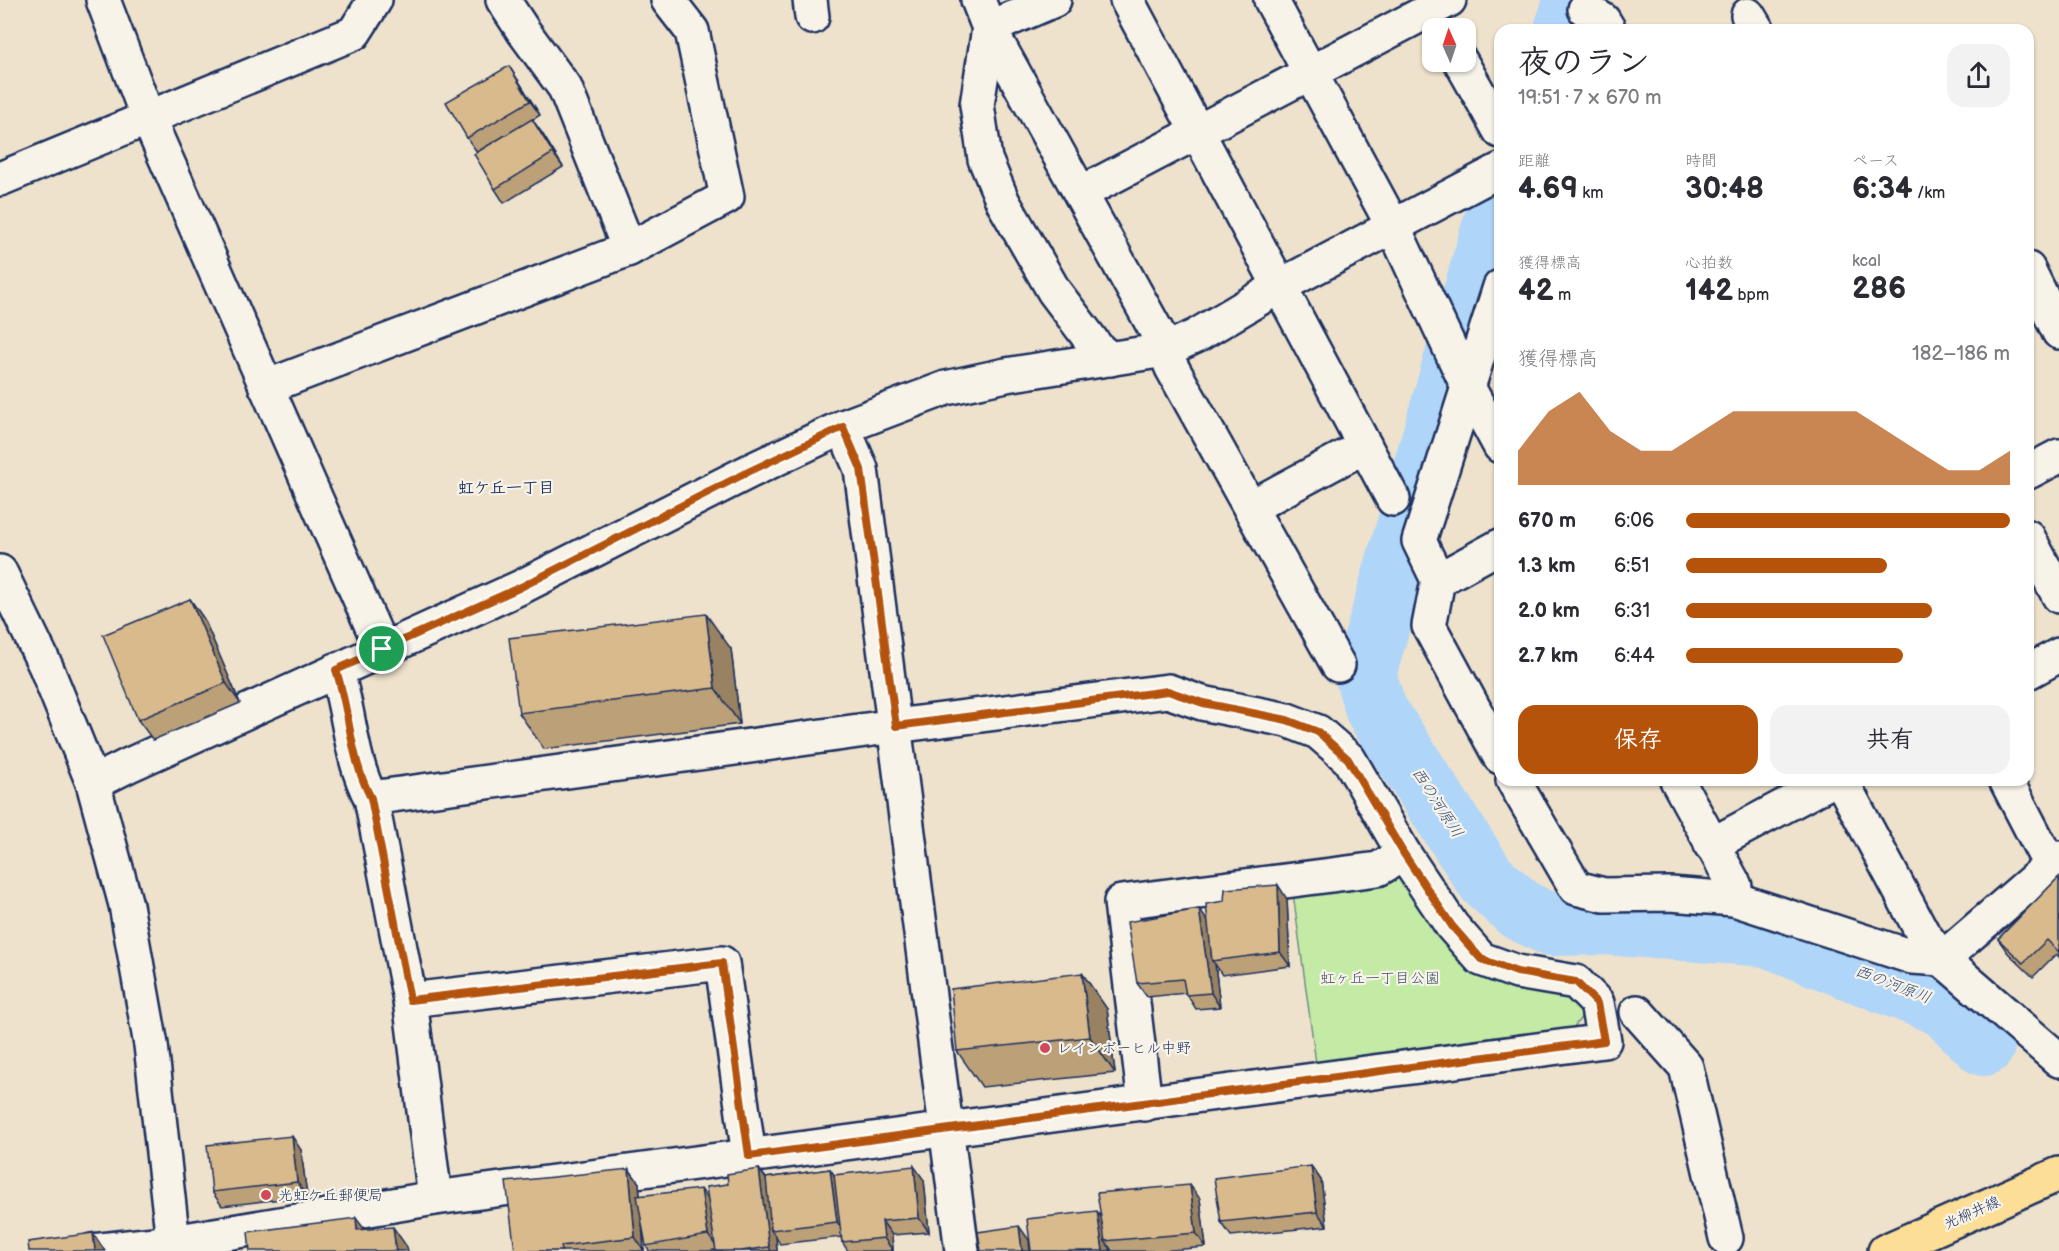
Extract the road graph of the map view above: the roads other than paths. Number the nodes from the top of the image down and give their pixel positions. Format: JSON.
{"nodes":[{"id":1,"x":103,"y":0,"type":"edge"},
{"id":2,"x":375,"y":0,"type":"edge"},
{"id":3,"x":503,"y":0,"type":"edge"},
{"id":4,"x":668,"y":0,"type":"edge"},
{"id":5,"x":1054,"y":0,"type":"edge"},
{"id":6,"x":1127,"y":0,"type":"edge"},
{"id":7,"x":1271,"y":0,"type":"edge"},
{"id":8,"x":1437,"y":10,"type":"edge"},
{"id":9,"x":984,"y":14,"type":"edge"},
{"id":10,"x":1467,"y":72,"type":"edge"},
{"id":11,"x":1310,"y":73,"type":"junction"},
{"id":12,"x":148,"y":117,"type":"junction"},
{"id":13,"x":1494,"y":120,"type":"edge"},
{"id":14,"x":1197,"y":133,"type":"junction"},
{"id":15,"x":1494,"y":173,"type":"edge"},
{"id":16,"x":0,"y":179,"type":"edge"},
{"id":17,"x":1081,"y":193,"type":"junction"},
{"id":18,"x":1393,"y":226,"type":"junction"},
{"id":19,"x":629,"y":249,"type":"junction"},
{"id":20,"x":2034,"y":281,"type":"edge"},
{"id":21,"x":1280,"y":286,"type":"junction"},
{"id":22,"x":1494,"y":305,"type":"edge"},
{"id":23,"x":2059,"y":332,"type":"edge"},
{"id":24,"x":1165,"y":350,"type":"junction"},
{"id":25,"x":1110,"y":359,"type":"junction"},
{"id":26,"x":266,"y":387,"type":"junction"},
{"id":27,"x":1468,"y":387,"type":"junction"},
{"id":28,"x":843,"y":427,"type":"junction"},
{"id":29,"x":1494,"y":435,"type":"edge"},
{"id":30,"x":1365,"y":446,"type":"junction"},
{"id":31,"x":2059,"y":456,"type":"edge"},
{"id":32,"x":2034,"y":469,"type":"edge"},
{"id":33,"x":1393,"y":499,"type":"dead end"},
{"id":34,"x":1251,"y":507,"type":"junction"},
{"id":35,"x":2034,"y":548,"type":"edge"},
{"id":36,"x":1494,"y":549,"type":"edge"},
{"id":37,"x":0,"y":572,"type":"edge"},
{"id":38,"x":1438,"y":580,"type":"junction"},
{"id":39,"x":2059,"y":596,"type":"edge"},
{"id":40,"x":382,"y":649,"type":"junction"},
{"id":41,"x":2059,"y":656,"type":"edge"},
{"id":42,"x":1338,"y":665,"type":"dead end"},
{"id":43,"x":2034,"y":669,"type":"edge"},
{"id":44,"x":336,"y":670,"type":"junction"},
{"id":45,"x":896,"y":726,"type":"junction"},
{"id":46,"x":1494,"y":745,"type":"edge"},
{"id":47,"x":93,"y":783,"type":"junction"},
{"id":48,"x":1517,"y":786,"type":"edge"},
{"id":49,"x":1680,"y":786,"type":"edge"},
{"id":50,"x":1822,"y":786,"type":"edge"},
{"id":51,"x":1844,"y":786,"type":"edge"},
{"id":52,"x":2010,"y":786,"type":"edge"},
{"id":53,"x":371,"y":798,"type":"junction"},
{"id":54,"x":1712,"y":845,"type":"junction"},
{"id":55,"x":1404,"y":854,"type":"junction"},
{"id":56,"x":2055,"y":861,"type":"edge"},
{"id":57,"x":1734,"y":899,"type":"junction"},
{"id":58,"x":1942,"y":959,"type":"junction"},
{"id":59,"x":410,"y":1000,"type":"junction"},
{"id":60,"x":1637,"y":1012,"type":"dead end"},
{"id":61,"x":2059,"y":1060,"type":"edge"},
{"id":62,"x":1144,"y":1104,"type":"junction"},
{"id":63,"x":945,"y":1129,"type":"junction"},
{"id":64,"x":749,"y":1156,"type":"junction"},
{"id":65,"x":2059,"y":1174,"type":"edge"},
{"id":66,"x":435,"y":1198,"type":"junction"},
{"id":67,"x":1726,"y":1238,"type":"dead end"},
{"id":68,"x":174,"y":1246,"type":"edge"},
{"id":69,"x":92,"y":1251,"type":"edge"},
{"id":70,"x":962,"y":1251,"type":"edge"},
{"id":71,"x":1885,"y":1251,"type":"edge"}],
"edges":[{"from":1,"to":12,"type":"street"},
{"from":2,"to":12,"type":"street"},
{"from":3,"to":19,"type":"street"},
{"from":4,"to":19,"type":"street"},
{"from":5,"to":9,"type":"street"},
{"from":6,"to":14,"type":"street"},
{"from":7,"to":11,"type":"street"},
{"from":8,"to":11,"type":"street"},
{"from":9,"to":17,"type":"street"},
{"from":9,"to":25,"type":"street"},
{"from":10,"to":13,"type":"street"},
{"from":11,"to":14,"type":"street"},
{"from":11,"to":18,"type":"street"},
{"from":12,"to":16,"type":"street"},
{"from":12,"to":26,"type":"street"},
{"from":14,"to":17,"type":"street"},
{"from":14,"to":21,"type":"street"},
{"from":15,"to":18,"type":"street"},
{"from":17,"to":24,"type":"street"},
{"from":18,"to":21,"type":"street"},
{"from":18,"to":27,"type":"street"},
{"from":19,"to":26,"type":"street"},
{"from":20,"to":23,"type":"street"},
{"from":21,"to":24,"type":"street"},
{"from":21,"to":30,"type":"street"},
{"from":22,"to":27,"type":"street"},
{"from":24,"to":25,"type":"street"},
{"from":24,"to":34,"type":"street"},
{"from":25,"to":28,"type":"street"},
{"from":26,"to":40,"type":"street"},
{"from":27,"to":29,"type":"street"},
{"from":27,"to":38,"type":"street"},
{"from":28,"to":40,"type":"street"},
{"from":28,"to":45,"type":"street"},
{"from":30,"to":33,"type":"street"},
{"from":30,"to":34,"type":"street"},
{"from":31,"to":32,"type":"street"},
{"from":34,"to":42,"type":"street"},
{"from":35,"to":39,"type":"street"},
{"from":36,"to":38,"type":"street"},
{"from":37,"to":47,"type":"street"},
{"from":38,"to":46,"type":"street"},
{"from":40,"to":44,"type":"street"},
{"from":41,"to":43,"type":"street"},
{"from":44,"to":47,"type":"street"},
{"from":44,"to":53,"type":"street"},
{"from":45,"to":53,"type":"street"},
{"from":45,"to":55,"type":"street"},
{"from":45,"to":63,"type":"street"},
{"from":47,"to":68,"type":"street"},
{"from":48,"to":57,"type":"street"},
{"from":49,"to":54,"type":"street"},
{"from":50,"to":54,"type":"street"},
{"from":51,"to":58,"type":"street"},
{"from":52,"to":56,"type":"street"},
{"from":53,"to":59,"type":"street"},
{"from":54,"to":57,"type":"street"},
{"from":55,"to":62,"type":"street"},
{"from":55,"to":62,"type":"street"},
{"from":56,"to":58,"type":"street"},
{"from":57,"to":58,"type":"street"},
{"from":58,"to":61,"type":"street"},
{"from":59,"to":64,"type":"street"},
{"from":59,"to":66,"type":"street"},
{"from":60,"to":67,"type":"street"},
{"from":62,"to":63,"type":"street"},
{"from":63,"to":64,"type":"street"},
{"from":63,"to":70,"type":"street"},
{"from":64,"to":66,"type":"street"},
{"from":65,"to":71,"type":"main road","name":"光柳井線"},
{"from":66,"to":68,"type":"street"},
{"from":68,"to":69,"type":"street"}]}
